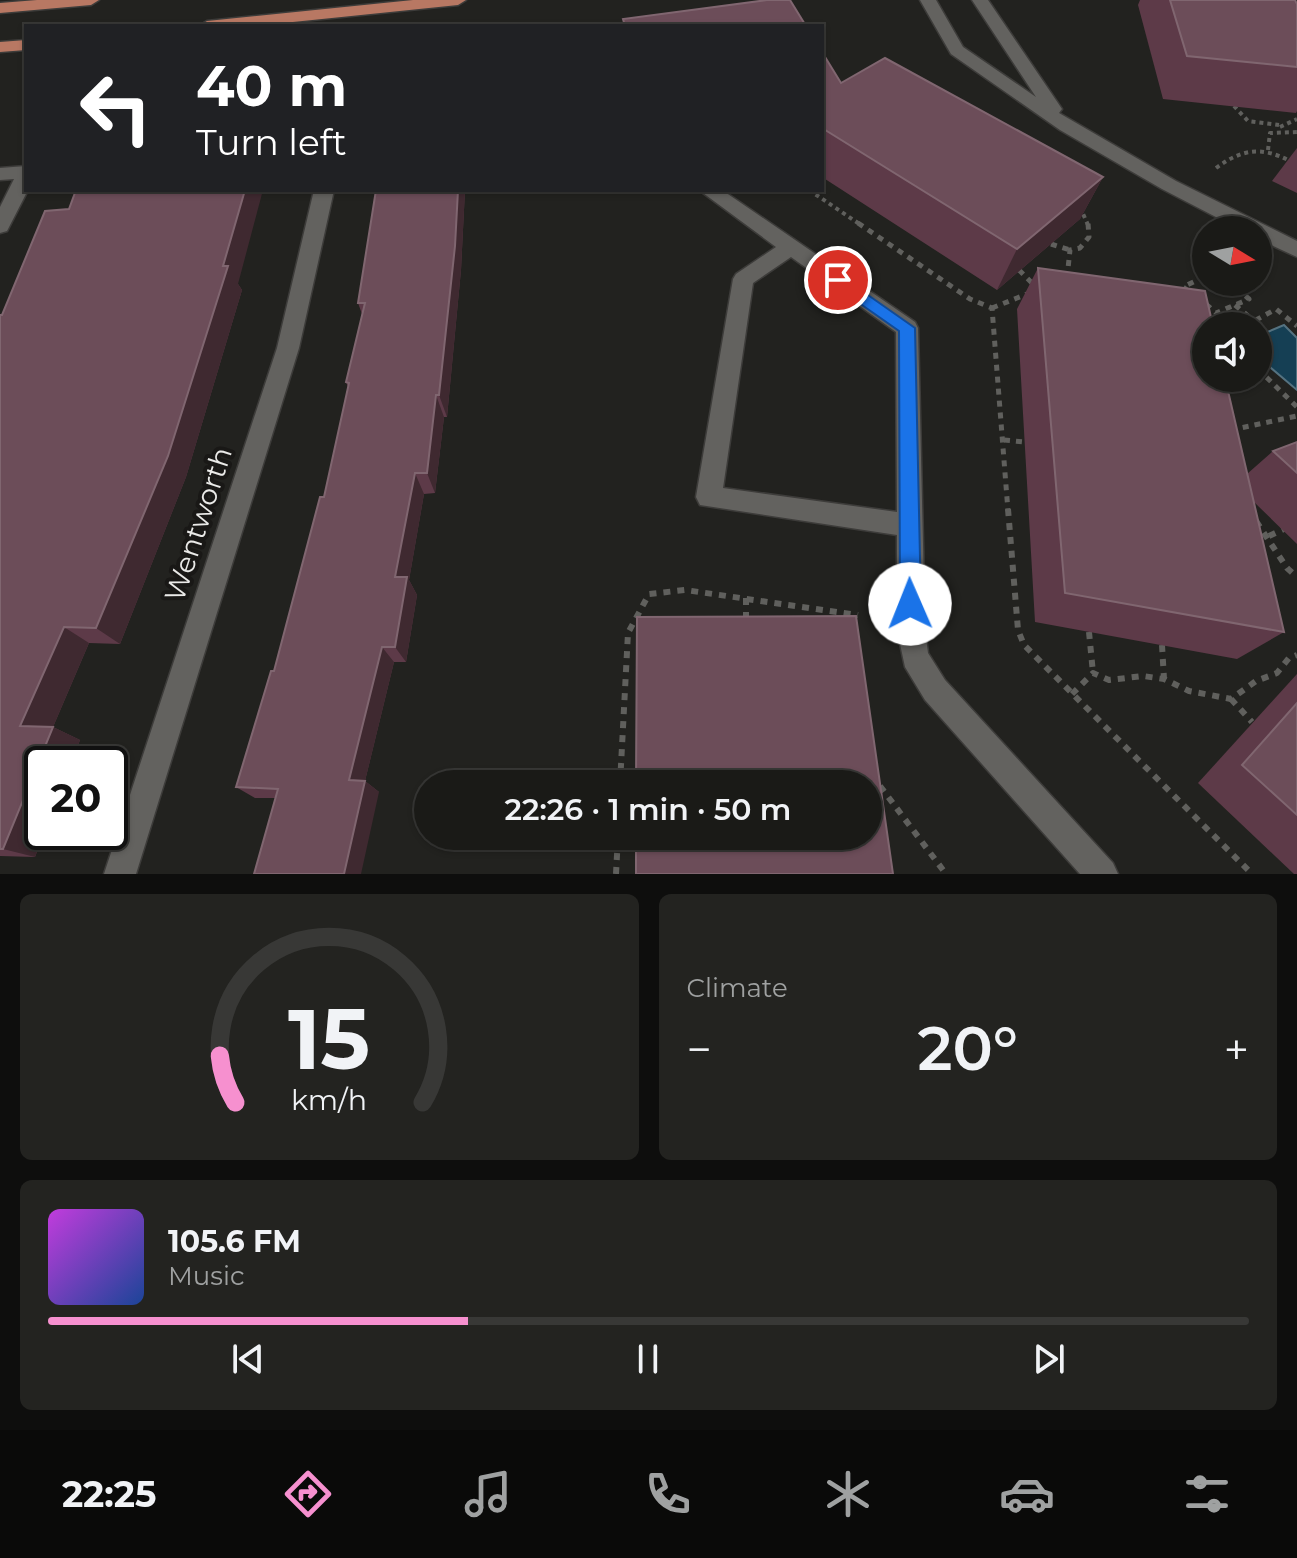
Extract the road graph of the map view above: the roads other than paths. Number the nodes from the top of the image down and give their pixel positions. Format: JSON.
{"nodes":[{"id":1,"x":91,"y":0,"type":"edge"},
{"id":2,"x":458,"y":0,"type":"edge"},
{"id":3,"x":928,"y":0,"type":"edge"},
{"id":4,"x":980,"y":0,"type":"edge"},
{"id":5,"x":0,"y":8,"type":"edge"},
{"id":6,"x":226,"y":24,"type":"edge"},
{"id":7,"x":24,"y":45,"type":"edge"},
{"id":8,"x":0,"y":47,"type":"edge"},
{"id":9,"x":1066,"y":126,"type":"junction"},
{"id":10,"x":0,"y":174,"type":"edge"},
{"id":11,"x":24,"y":174,"type":"edge"},
{"id":12,"x":24,"y":178,"type":"edge"},
{"id":13,"x":324,"y":192,"type":"edge"},
{"id":14,"x":712,"y":192,"type":"edge"},
{"id":15,"x":1230,"y":216,"type":"edge"},
{"id":16,"x":0,"y":226,"type":"edge"},
{"id":17,"x":1272,"y":237,"type":"edge"},
{"id":18,"x":791,"y":247,"type":"junction"},
{"id":19,"x":1297,"y":250,"type":"edge"},
{"id":20,"x":909,"y":525,"type":"junction"},
{"id":21,"x":120,"y":874,"type":"edge"},
{"id":22,"x":1102,"y":874,"type":"edge"}],
"edges":[{"from":1,"to":5,"type":"main road"},
{"from":2,"to":6,"type":"main road"},
{"from":3,"to":9,"type":"street"},
{"from":4,"to":9,"type":"street"},
{"from":7,"to":8,"type":"main road"},
{"from":9,"to":15,"type":"street"},
{"from":10,"to":11,"type":"street"},
{"from":12,"to":16,"type":"street"},
{"from":13,"to":21,"type":"street","name":"Wentworth"},
{"from":14,"to":18,"type":"street"},
{"from":17,"to":19,"type":"street"},
{"from":18,"to":20,"type":"street"},
{"from":18,"to":20,"type":"street"},
{"from":20,"to":22,"type":"street"}]}
